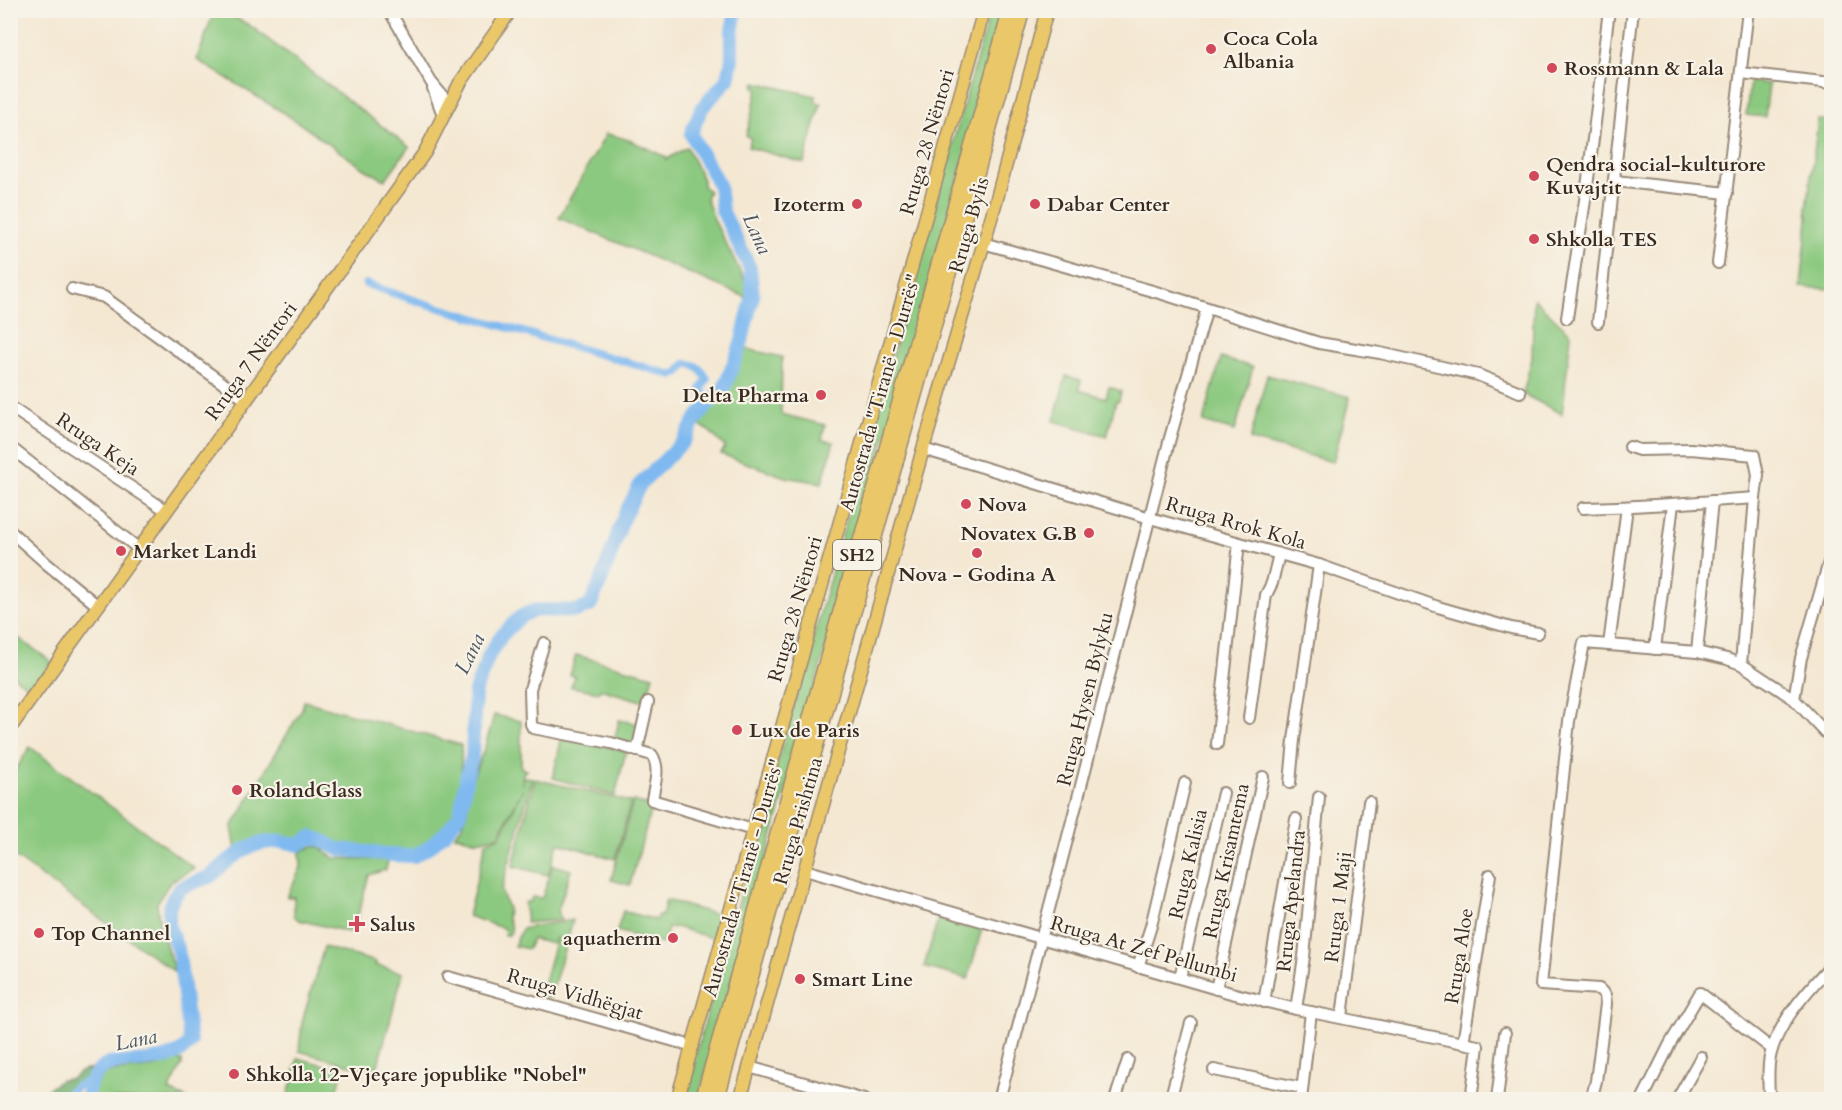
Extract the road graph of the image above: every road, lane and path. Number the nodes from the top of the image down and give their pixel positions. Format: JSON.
{"nodes":[{"id":1,"x":389,"y":10,"type":"edge"},
{"id":2,"x":511,"y":10,"type":"edge"},
{"id":3,"x":984,"y":10,"type":"edge"},
{"id":4,"x":1011,"y":10,"type":"edge"},
{"id":5,"x":1022,"y":10,"type":"edge"},
{"id":6,"x":1047,"y":10,"type":"edge"},
{"id":7,"x":1609,"y":10,"type":"edge"},
{"id":8,"x":1633,"y":10,"type":"edge"},
{"id":9,"x":1748,"y":10,"type":"edge"},
{"id":10,"x":1742,"y":73,"type":"junction"},
{"id":11,"x":431,"y":82,"type":"junction"},
{"id":12,"x":1832,"y":83,"type":"edge"},
{"id":13,"x":449,"y":104,"type":"junction"},
{"id":14,"x":443,"y":115,"type":"junction"},
{"id":15,"x":1615,"y":181,"type":"junction"},
{"id":16,"x":1727,"y":193,"type":"junction"},
{"id":17,"x":983,"y":243,"type":"junction"},
{"id":18,"x":1718,"y":263,"type":"dead end"},
{"id":19,"x":72,"y":289,"type":"dead end"},
{"id":20,"x":1206,"y":308,"type":"junction"},
{"id":21,"x":1567,"y":318,"type":"dead end"},
{"id":22,"x":1598,"y":322,"type":"dead end"},
{"id":23,"x":1520,"y":392,"type":"dead end"},
{"id":24,"x":246,"y":400,"type":"junction"},
{"id":25,"x":10,"y":407,"type":"edge"},
{"id":26,"x":10,"y":447,"type":"edge"},
{"id":27,"x":1630,"y":447,"type":"dead end"},
{"id":28,"x":923,"y":449,"type":"junction"},
{"id":29,"x":1755,"y":498,"type":"junction"},
{"id":30,"x":1712,"y":501,"type":"junction"},
{"id":31,"x":1672,"y":504,"type":"junction"},
{"id":32,"x":1628,"y":507,"type":"junction"},
{"id":33,"x":1583,"y":508,"type":"dead end"},
{"id":34,"x":166,"y":511,"type":"junction"},
{"id":35,"x":1150,"y":518,"type":"junction"},
{"id":36,"x":10,"y":531,"type":"edge"},
{"id":37,"x":1239,"y":543,"type":"junction"},
{"id":38,"x":139,"y":549,"type":"junction"},
{"id":39,"x":1832,"y":552,"type":"edge"},
{"id":40,"x":1279,"y":554,"type":"junction"},
{"id":41,"x":1319,"y":566,"type":"junction"},
{"id":42,"x":98,"y":606,"type":"junction"},
{"id":43,"x":1538,"y":633,"type":"dead end"},
{"id":44,"x":544,"y":643,"type":"dead end"},
{"id":45,"x":1609,"y":645,"type":"junction"},
{"id":46,"x":1655,"y":649,"type":"junction"},
{"id":47,"x":1697,"y":652,"type":"junction"},
{"id":48,"x":1741,"y":664,"type":"junction"},
{"id":49,"x":1794,"y":699,"type":"junction"},
{"id":50,"x":648,"y":702,"type":"dead end"},
{"id":51,"x":1249,"y":718,"type":"dead end"},
{"id":52,"x":10,"y":728,"type":"edge"},
{"id":53,"x":1832,"y":728,"type":"edge"},
{"id":54,"x":1217,"y":744,"type":"dead end"},
{"id":55,"x":637,"y":751,"type":"junction"},
{"id":56,"x":1263,"y":777,"type":"dead end"},
{"id":57,"x":1185,"y":783,"type":"dead end"},
{"id":58,"x":1290,"y":783,"type":"dead end"},
{"id":59,"x":1223,"y":793,"type":"dead end"},
{"id":60,"x":1319,"y":797,"type":"dead end"},
{"id":61,"x":1369,"y":802,"type":"dead end"},
{"id":62,"x":1296,"y":819,"type":"dead end"},
{"id":63,"x":753,"y":830,"type":"junction"},
{"id":64,"x":805,"y":870,"type":"junction"},
{"id":65,"x":1490,"y":874,"type":"dead end"},
{"id":66,"x":1042,"y":939,"type":"junction"},
{"id":67,"x":1832,"y":963,"type":"edge"},
{"id":68,"x":1138,"y":967,"type":"junction"},
{"id":69,"x":448,"y":977,"type":"dead end"},
{"id":70,"x":1180,"y":978,"type":"junction"},
{"id":71,"x":1216,"y":989,"type":"junction"},
{"id":72,"x":1264,"y":1002,"type":"junction"},
{"id":73,"x":1296,"y":1009,"type":"junction"},
{"id":74,"x":1311,"y":1012,"type":"junction"},
{"id":75,"x":1342,"y":1017,"type":"junction"},
{"id":76,"x":1191,"y":1023,"type":"dead end"},
{"id":77,"x":1505,"y":1033,"type":"dead end"},
{"id":78,"x":1463,"y":1043,"type":"junction"},
{"id":79,"x":692,"y":1046,"type":"junction"},
{"id":80,"x":1772,"y":1049,"type":"junction"},
{"id":81,"x":1701,"y":1057,"type":"dead end"},
{"id":82,"x":1128,"y":1060,"type":"dead end"},
{"id":83,"x":749,"y":1067,"type":"junction"},
{"id":84,"x":1214,"y":1070,"type":"dead end"},
{"id":85,"x":1302,"y":1094,"type":"edge"},
{"id":86,"x":677,"y":1100,"type":"edge"},
{"id":87,"x":702,"y":1100,"type":"edge"},
{"id":88,"x":716,"y":1100,"type":"edge"},
{"id":89,"x":740,"y":1100,"type":"edge"},
{"id":90,"x":864,"y":1100,"type":"edge"},
{"id":91,"x":999,"y":1100,"type":"edge"},
{"id":92,"x":1115,"y":1100,"type":"edge"},
{"id":93,"x":1170,"y":1100,"type":"edge"},
{"id":94,"x":1471,"y":1100,"type":"edge"},
{"id":95,"x":1497,"y":1100,"type":"edge"},
{"id":96,"x":1591,"y":1100,"type":"edge"},
{"id":97,"x":1642,"y":1100,"type":"edge"},
{"id":98,"x":1677,"y":1100,"type":"edge"},
{"id":99,"x":1769,"y":1100,"type":"edge"}],
"edges":[{"from":1,"to":11,"type":"street"},
{"from":2,"to":13,"type":"main road","name":"Rruga 7 Nëntori"},
{"from":3,"to":63,"type":"main road","name":"Rruga 28 Nëntori"},
{"from":4,"to":87,"type":"highway","name":"Autostrada \"Tiranë - Durrës\"","number":"SH2"},
{"from":5,"to":88,"type":"highway","name":"Autostrada \"Tiranë - Durrës\"","number":"SH2"},
{"from":6,"to":17,"type":"main road","name":"Rruga Bylis"},
{"from":7,"to":21,"type":"street"},
{"from":8,"to":15,"type":"street"},
{"from":9,"to":10,"type":"street"},
{"from":10,"to":12,"type":"street"},
{"from":10,"to":16,"type":"street"},
{"from":11,"to":13,"type":"street"},
{"from":11,"to":14,"type":"street"},
{"from":13,"to":14,"type":"main road","name":"Rruga 7 Nëntori"},
{"from":14,"to":24,"type":"main road","name":"Rruga 7 Nëntori"},
{"from":15,"to":16,"type":"street"},
{"from":15,"to":22,"type":"street"},
{"from":16,"to":18,"type":"street"},
{"from":17,"to":20,"type":"street"},
{"from":17,"to":28,"type":"main road","name":"Rruga Bylis"},
{"from":19,"to":24,"type":"street"},
{"from":20,"to":23,"type":"street"},
{"from":20,"to":35,"type":"street","name":"Rruga Hysen Bylyku"},
{"from":24,"to":34,"type":"main road","name":"Rruga 7 Nëntori"},
{"from":25,"to":34,"type":"street","name":"Rruga Keja"},
{"from":26,"to":38,"type":"street"},
{"from":27,"to":29,"type":"street"},
{"from":28,"to":35,"type":"street","name":"Rruga Rrok Kola"},
{"from":28,"to":64,"type":"main road","name":"Rruga Prishtina"},
{"from":29,"to":30,"type":"street"},
{"from":29,"to":48,"type":"street"},
{"from":30,"to":31,"type":"street"},
{"from":30,"to":47,"type":"street"},
{"from":31,"to":32,"type":"street"},
{"from":31,"to":46,"type":"street"},
{"from":32,"to":33,"type":"street"},
{"from":32,"to":45,"type":"street"},
{"from":34,"to":38,"type":"main road","name":"Rruga 7 Nëntori"},
{"from":35,"to":37,"type":"street","name":"Rruga Rrok Kola"},
{"from":35,"to":66,"type":"street","name":"Rruga Hysen Bylyku"},
{"from":36,"to":42,"type":"street"},
{"from":37,"to":40,"type":"street","name":"Rruga Rrok Kola"},
{"from":37,"to":54,"type":"street"},
{"from":38,"to":42,"type":"main road","name":"Rruga 7 Nëntori"},
{"from":39,"to":49,"type":"street"},
{"from":40,"to":41,"type":"street","name":"Rruga Rrok Kola"},
{"from":40,"to":51,"type":"street"},
{"from":41,"to":43,"type":"street","name":"Rruga Rrok Kola"},
{"from":41,"to":58,"type":"street"},
{"from":42,"to":52,"type":"main road","name":"Rruga 7 Nëntori"},
{"from":44,"to":55,"type":"street"},
{"from":45,"to":46,"type":"street"},
{"from":45,"to":96,"type":"street"},
{"from":46,"to":47,"type":"street"},
{"from":47,"to":48,"type":"street"},
{"from":48,"to":49,"type":"street"},
{"from":49,"to":53,"type":"street"},
{"from":50,"to":55,"type":"street"},
{"from":55,"to":63,"type":"street"},
{"from":56,"to":71,"type":"street","name":"Rruga Krisamtema"},
{"from":57,"to":68,"type":"street"},
{"from":59,"to":70,"type":"street","name":"Rruga Kalisia"},
{"from":60,"to":73,"type":"street","name":"Rruga Apelandra"},
{"from":61,"to":75,"type":"street","name":"Rruga 1 Maji"},
{"from":62,"to":72,"type":"street"},
{"from":63,"to":79,"type":"main road","name":"Rruga 28 Nëntori"},
{"from":64,"to":66,"type":"street","name":"Rruga At Zef Pellumbi"},
{"from":64,"to":83,"type":"main road","name":"Rruga Prishtina"},
{"from":65,"to":78,"type":"street","name":"Rruga Aloe"},
{"from":66,"to":68,"type":"street","name":"Rruga At Zef Pellumbi"},
{"from":66,"to":91,"type":"street","name":"Rruga Hysen Bylyku"},
{"from":67,"to":80,"type":"street"},
{"from":68,"to":70,"type":"street","name":"Rruga At Zef Pellumbi"},
{"from":69,"to":79,"type":"street","name":"Rruga Vidhëgjat"},
{"from":70,"to":71,"type":"street","name":"Rruga At Zef Pellumbi"},
{"from":71,"to":72,"type":"street","name":"Rruga At Zef Pellumbi"},
{"from":72,"to":73,"type":"street","name":"Rruga At Zef Pellumbi"},
{"from":73,"to":74,"type":"street","name":"Rruga At Zef Pellumbi"},
{"from":74,"to":75,"type":"street","name":"Rruga At Zef Pellumbi"},
{"from":74,"to":85,"type":"street"},
{"from":75,"to":78,"type":"street","name":"Rruga At Zef Pellumbi"},
{"from":76,"to":93,"type":"street"},
{"from":77,"to":95,"type":"street"},
{"from":78,"to":94,"type":"street","name":"Rruga At Zef Pellumbi"},
{"from":79,"to":86,"type":"main road","name":"Rruga 28 Nëntori"},
{"from":80,"to":97,"type":"street"},
{"from":80,"to":99,"type":"street"},
{"from":81,"to":98,"type":"street"},
{"from":82,"to":92,"type":"street"},
{"from":83,"to":89,"type":"main road","name":"Rruga Prishtina"},
{"from":83,"to":90,"type":"street"},
{"from":84,"to":85,"type":"street"}]}
